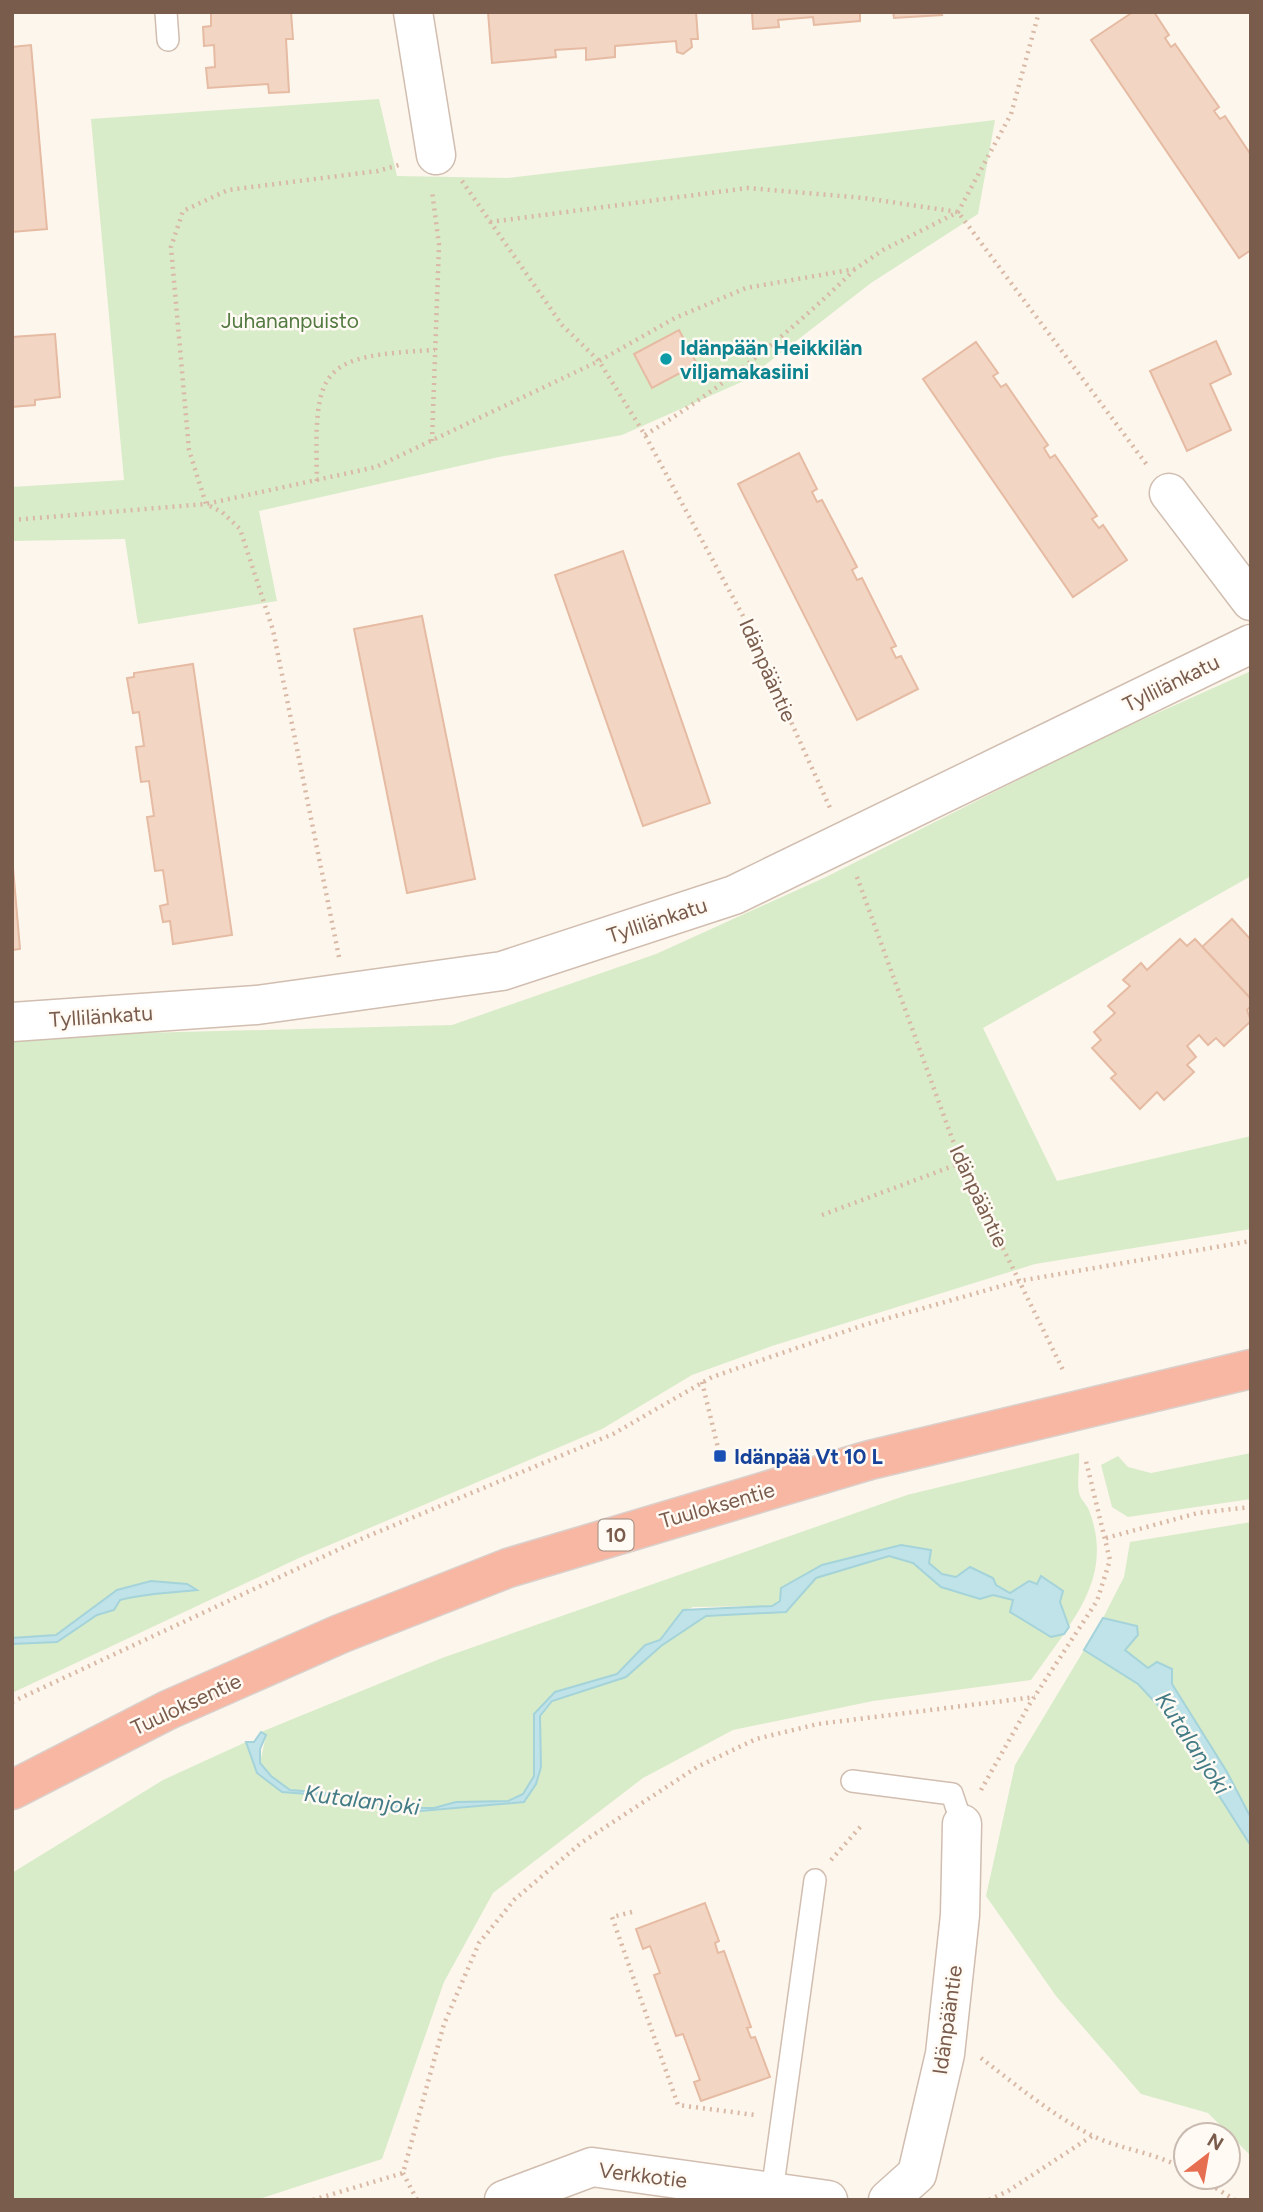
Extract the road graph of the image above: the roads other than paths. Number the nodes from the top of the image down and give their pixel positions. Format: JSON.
{"nodes":[{"id":1,"x":166,"y":12,"type":"edge"},
{"id":2,"x":413,"y":12,"type":"edge"},
{"id":3,"x":168,"y":40,"type":"dead end"},
{"id":4,"x":436,"y":155,"type":"road end"},
{"id":5,"x":1169,"y":493,"type":"road end"},
{"id":6,"x":1251,"y":601,"type":"edge"},
{"id":7,"x":1251,"y":644,"type":"edge"},
{"id":8,"x":12,"y":1022,"type":"edge"},
{"id":9,"x":1251,"y":1370,"type":"edge"},
{"id":10,"x":852,"y":1781,"type":"dead end"},
{"id":11,"x":12,"y":1790,"type":"edge"},
{"id":12,"x":962,"y":1824,"type":"joint"},
{"id":13,"x":815,"y":1880,"type":"road end"},
{"id":14,"x":772,"y":2192,"type":"junction"},
{"id":15,"x":509,"y":2199,"type":"edge"},
{"id":16,"x":828,"y":2200,"type":"edge"},
{"id":17,"x":888,"y":2200,"type":"edge"}],
"edges":[{"from":1,"to":3,"type":"lane"},
{"from":2,"to":4,"type":"street"},
{"from":5,"to":6,"type":"street"},
{"from":7,"to":8,"type":"street","name":"Tyllilänkatu"},
{"from":9,"to":11,"type":"highway","name":"Tuuloksentie","number":"10"},
{"from":10,"to":12,"type":"lane"},
{"from":12,"to":17,"type":"street","name":"Idänpääntie"},
{"from":13,"to":14,"type":"lane"},
{"from":14,"to":15,"type":"street","name":"Verkkotie"},
{"from":14,"to":16,"type":"street","name":"Verkkotie"}]}
